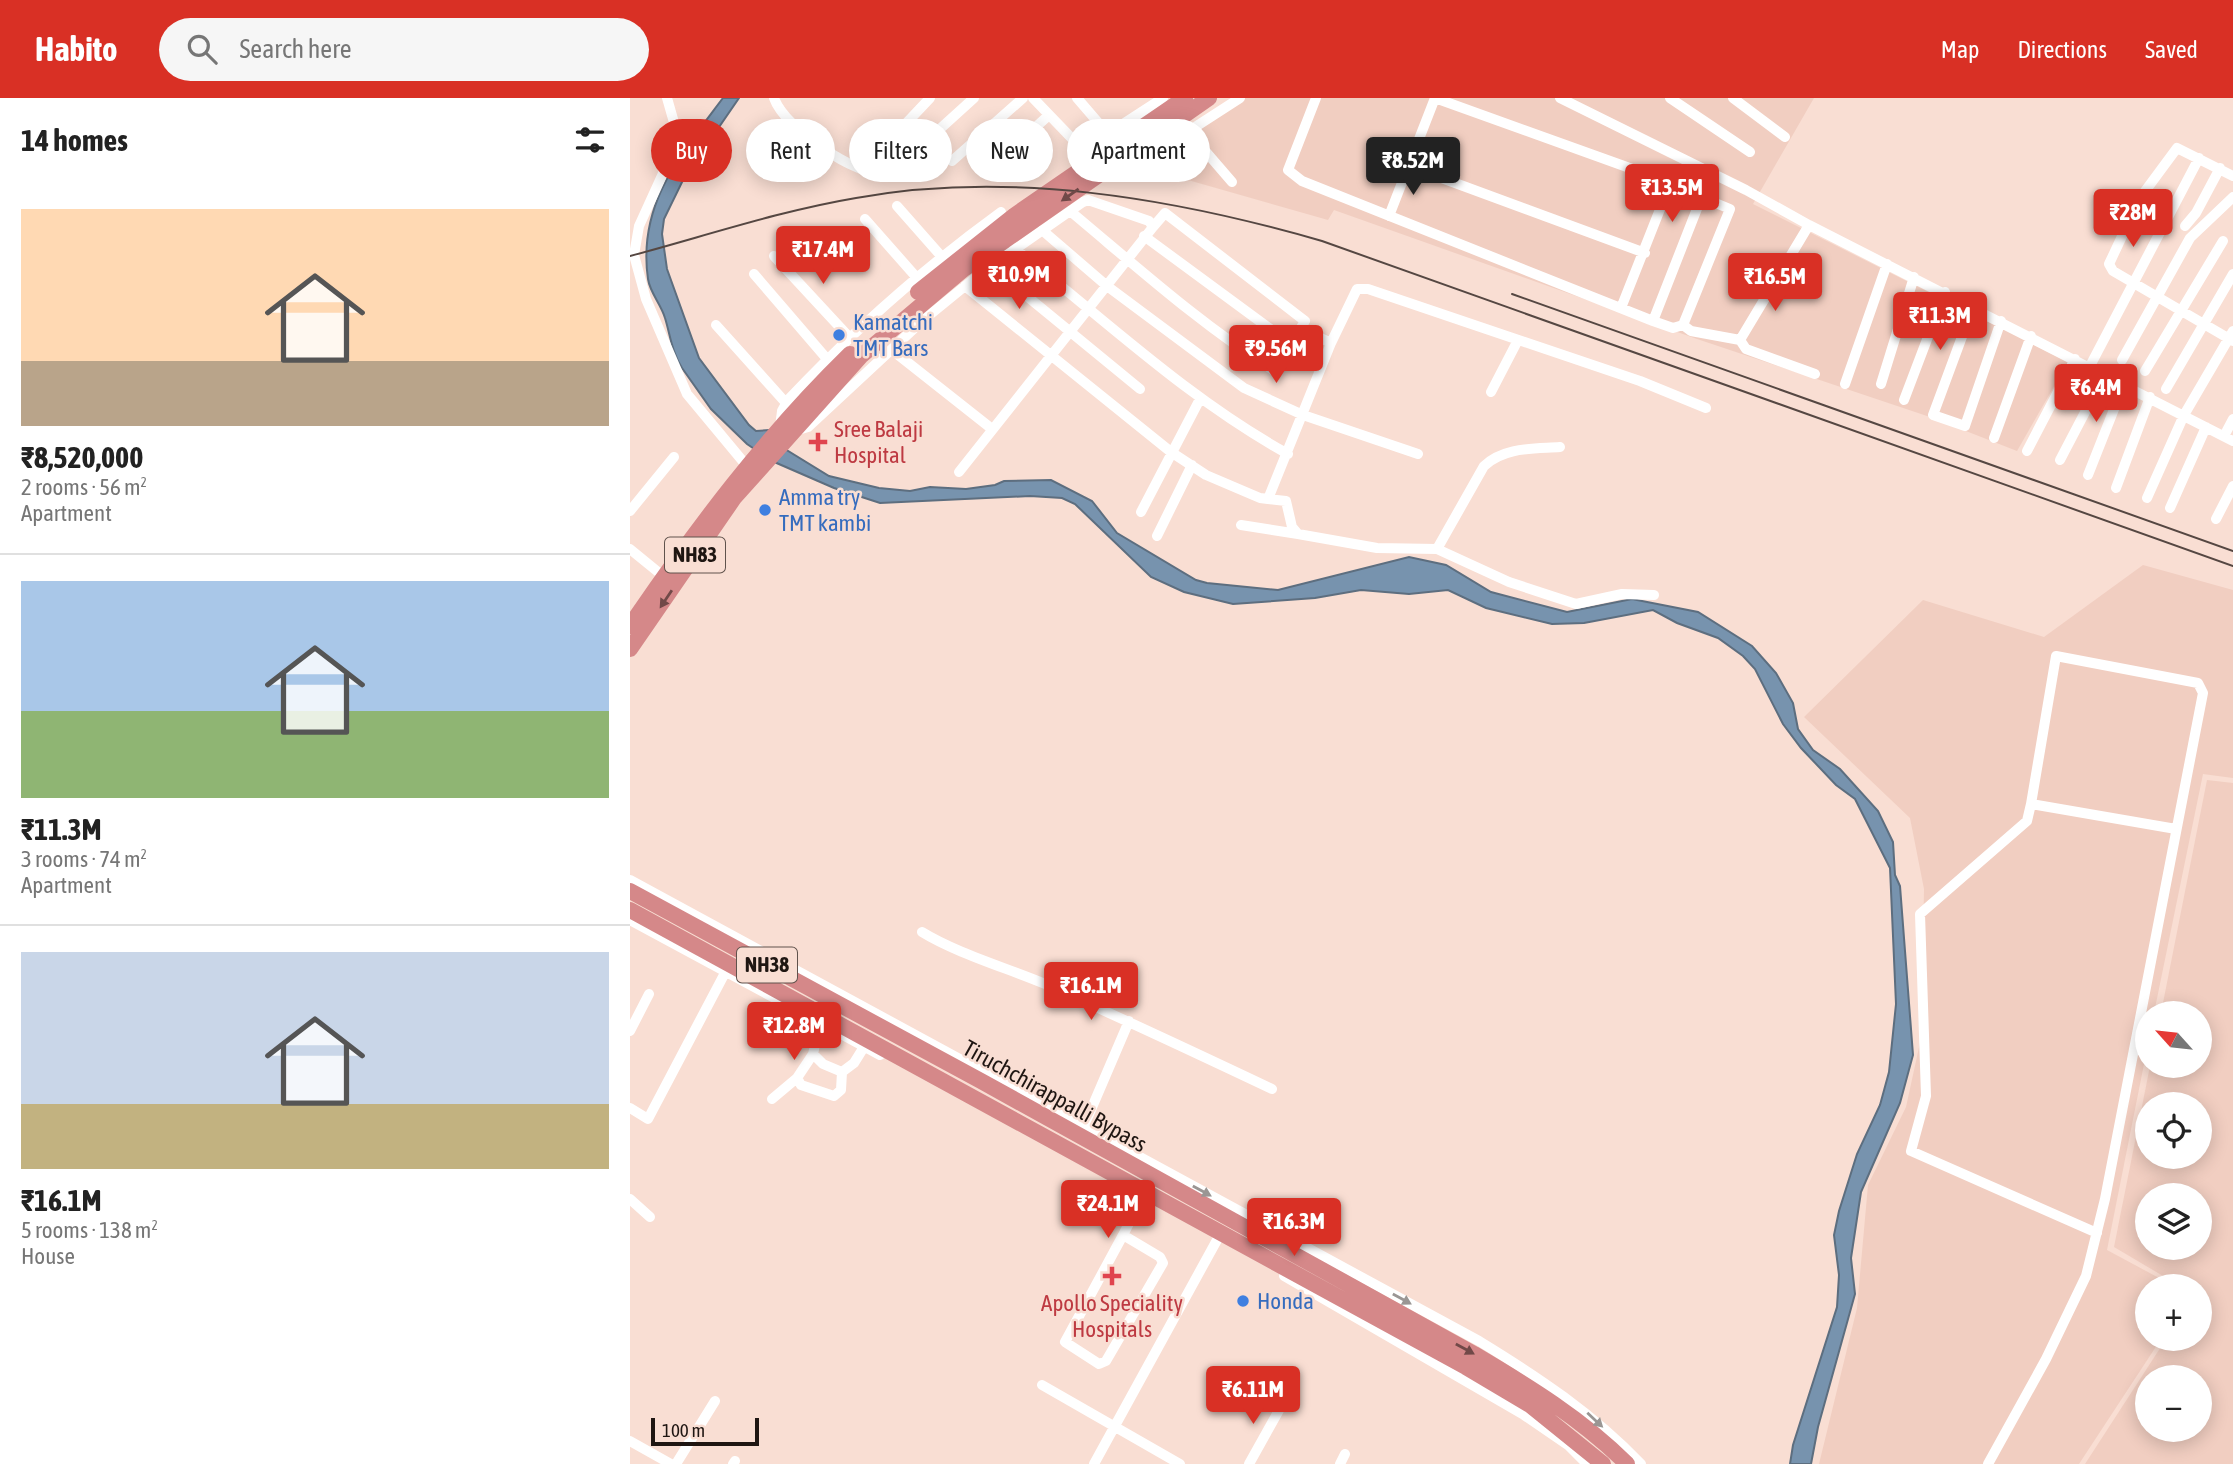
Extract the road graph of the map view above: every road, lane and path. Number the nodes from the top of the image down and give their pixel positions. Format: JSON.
{"nodes":[{"id":1,"x":667,"y":98,"type":"edge"},
{"id":2,"x":774,"y":98,"type":"edge"},
{"id":3,"x":930,"y":98,"type":"edge"},
{"id":4,"x":974,"y":98,"type":"edge"},
{"id":5,"x":1023,"y":98,"type":"edge"},
{"id":6,"x":1033,"y":98,"type":"edge"},
{"id":7,"x":1077,"y":98,"type":"edge"},
{"id":8,"x":1163,"y":98,"type":"edge"},
{"id":9,"x":1185,"y":98,"type":"edge"},
{"id":10,"x":1209,"y":98,"type":"edge"},
{"id":11,"x":1240,"y":98,"type":"edge"},
{"id":12,"x":1317,"y":98,"type":"edge"},
{"id":13,"x":1435,"y":98,"type":"edge"},
{"id":14,"x":1560,"y":98,"type":"edge"},
{"id":15,"x":1670,"y":98,"type":"edge"},
{"id":16,"x":1733,"y":98,"type":"edge"},
{"id":17,"x":1049,"y":115,"type":"junction"},
{"id":18,"x":910,"y":119,"type":"edge"},
{"id":19,"x":951,"y":119,"type":"edge"},
{"id":20,"x":1045,"y":119,"type":"edge"},
{"id":21,"x":1095,"y":119,"type":"edge"},
{"id":22,"x":1131,"y":119,"type":"edge"},
{"id":23,"x":1207,"y":119,"type":"edge"},
{"id":24,"x":1067,"y":134,"type":"edge"},
{"id":25,"x":1785,"y":137,"type":"dead end"},
{"id":26,"x":1750,"y":152,"type":"dead end"},
{"id":27,"x":1210,"y":156,"type":"edge"},
{"id":28,"x":2199,"y":158,"type":"junction"},
{"id":29,"x":952,"y":161,"type":"dead end"},
{"id":30,"x":849,"y":162,"type":"edge"},
{"id":31,"x":1409,"y":166,"type":"junction"},
{"id":32,"x":2220,"y":168,"type":"junction"},
{"id":33,"x":2233,"y":176,"type":"edge"},
{"id":34,"x":1232,"y":182,"type":"dead end"},
{"id":35,"x":1670,"y":184,"type":"junction"},
{"id":36,"x":1702,"y":196,"type":"junction"},
{"id":37,"x":2233,"y":197,"type":"edge"},
{"id":38,"x":897,"y":206,"type":"dead end"},
{"id":39,"x":1070,"y":211,"type":"junction"},
{"id":40,"x":1001,"y":212,"type":"dead end"},
{"id":41,"x":1389,"y":216,"type":"junction"},
{"id":42,"x":865,"y":219,"type":"dead end"},
{"id":43,"x":1808,"y":225,"type":"junction"},
{"id":44,"x":2185,"y":226,"type":"dead end"},
{"id":45,"x":1042,"y":230,"type":"junction"},
{"id":46,"x":1149,"y":231,"type":"junction"},
{"id":47,"x":2223,"y":241,"type":"dead end"},
{"id":48,"x":1014,"y":248,"type":"junction"},
{"id":49,"x":1645,"y":253,"type":"junction"},
{"id":50,"x":774,"y":256,"type":"dead end"},
{"id":51,"x":942,"y":257,"type":"junction"},
{"id":52,"x":1128,"y":260,"type":"junction"},
{"id":53,"x":1887,"y":264,"type":"junction"},
{"id":54,"x":990,"y":266,"type":"junction"},
{"id":55,"x":754,"y":274,"type":"dead end"},
{"id":56,"x":2233,"y":274,"type":"edge"},
{"id":57,"x":1914,"y":277,"type":"junction"},
{"id":58,"x":917,"y":278,"type":"junction"},
{"id":59,"x":2132,"y":282,"type":"junction"},
{"id":60,"x":1107,"y":285,"type":"junction"},
{"id":61,"x":965,"y":286,"type":"junction"},
{"id":62,"x":1945,"y":292,"type":"junction"},
{"id":63,"x":2157,"y":295,"type":"junction"},
{"id":64,"x":1973,"y":307,"type":"junction"},
{"id":65,"x":1088,"y":308,"type":"junction"},
{"id":66,"x":1621,"y":308,"type":"junction"},
{"id":67,"x":2180,"y":309,"type":"junction"},
{"id":68,"x":1653,"y":321,"type":"junction"},
{"id":69,"x":2001,"y":321,"type":"junction"},
{"id":70,"x":2204,"y":324,"type":"junction"},
{"id":71,"x":716,"y":325,"type":"dead end"},
{"id":72,"x":1682,"y":325,"type":"junction"},
{"id":73,"x":1302,"y":329,"type":"junction"},
{"id":74,"x":1069,"y":333,"type":"junction"},
{"id":75,"x":2031,"y":336,"type":"junction"},
{"id":76,"x":849,"y":337,"type":"junction"},
{"id":77,"x":2232,"y":337,"type":"edge"},
{"id":78,"x":1518,"y":340,"type":"junction"},
{"id":79,"x":1740,"y":340,"type":"junction"},
{"id":80,"x":1331,"y":344,"type":"junction"},
{"id":81,"x":1292,"y":345,"type":"junction"},
{"id":82,"x":892,"y":350,"type":"junction"},
{"id":83,"x":1049,"y":356,"type":"junction"},
{"id":84,"x":827,"y":359,"type":"junction"},
{"id":85,"x":2075,"y":359,"type":"junction"},
{"id":86,"x":2122,"y":360,"type":"dead end"},
{"id":87,"x":2090,"y":366,"type":"junction"},
{"id":88,"x":2145,"y":371,"type":"dead end"},
{"id":89,"x":1815,"y":374,"type":"dead end"},
{"id":90,"x":2105,"y":374,"type":"junction"},
{"id":91,"x":1845,"y":384,"type":"dead end"},
{"id":92,"x":1881,"y":384,"type":"dead end"},
{"id":93,"x":2124,"y":384,"type":"junction"},
{"id":94,"x":1140,"y":389,"type":"dead end"},
{"id":95,"x":2166,"y":389,"type":"dead end"},
{"id":96,"x":1491,"y":392,"type":"dead end"},
{"id":97,"x":2150,"y":397,"type":"junction"},
{"id":98,"x":1200,"y":399,"type":"junction"},
{"id":99,"x":1904,"y":400,"type":"dead end"},
{"id":100,"x":1706,"y":408,"type":"dead end"},
{"id":101,"x":796,"y":410,"type":"junction"},
{"id":102,"x":1303,"y":415,"type":"junction"},
{"id":103,"x":2184,"y":415,"type":"junction"},
{"id":104,"x":2233,"y":419,"type":"edge"},
{"id":105,"x":2206,"y":427,"type":"junction"},
{"id":106,"x":992,"y":429,"type":"junction"},
{"id":107,"x":784,"y":434,"type":"junction"},
{"id":108,"x":1994,"y":438,"type":"dead end"},
{"id":109,"x":2229,"y":438,"type":"edge"},
{"id":110,"x":1560,"y":447,"type":"dead end"},
{"id":111,"x":2027,"y":451,"type":"dead end"},
{"id":112,"x":1171,"y":452,"type":"junction"},
{"id":113,"x":1288,"y":454,"type":"junction"},
{"id":114,"x":1418,"y":454,"type":"dead end"},
{"id":115,"x":674,"y":457,"type":"dead end"},
{"id":116,"x":2060,"y":460,"type":"dead end"},
{"id":117,"x":755,"y":461,"type":"junction"},
{"id":118,"x":1192,"y":466,"type":"junction"},
{"id":119,"x":959,"y":472,"type":"dead end"},
{"id":120,"x":2088,"y":475,"type":"dead end"},
{"id":121,"x":2233,"y":486,"type":"edge"},
{"id":122,"x":2116,"y":488,"type":"dead end"},
{"id":123,"x":2147,"y":498,"type":"dead end"},
{"id":124,"x":1268,"y":499,"type":"junction"},
{"id":125,"x":2170,"y":508,"type":"dead end"},
{"id":126,"x":630,"y":511,"type":"edge"},
{"id":127,"x":1141,"y":512,"type":"dead end"},
{"id":128,"x":2217,"y":519,"type":"dead end"},
{"id":129,"x":1241,"y":525,"type":"dead end"},
{"id":130,"x":1298,"y":534,"type":"junction"},
{"id":131,"x":1157,"y":536,"type":"dead end"},
{"id":132,"x":630,"y":548,"type":"edge"},
{"id":133,"x":1437,"y":549,"type":"junction"},
{"id":134,"x":663,"y":576,"type":"junction"},
{"id":135,"x":1654,"y":595,"type":"dead end"},
{"id":136,"x":636,"y":607,"type":"edge"},
{"id":137,"x":630,"y":626,"type":"edge"},
{"id":138,"x":630,"y":649,"type":"edge"},
{"id":139,"x":2031,"y":804,"type":"junction"},
{"id":140,"x":2176,"y":829,"type":"junction"},
{"id":141,"x":630,"y":880,"type":"edge"},
{"id":142,"x":630,"y":891,"type":"edge"},
{"id":143,"x":630,"y":910,"type":"edge"},
{"id":144,"x":630,"y":920,"type":"edge"},
{"id":145,"x":922,"y":932,"type":"dead end"},
{"id":146,"x":726,"y":971,"type":"junction"},
{"id":147,"x":649,"y":994,"type":"dead end"},
{"id":148,"x":1129,"y":1021,"type":"junction"},
{"id":149,"x":820,"y":1023,"type":"junction"},
{"id":150,"x":630,"y":1031,"type":"edge"},
{"id":151,"x":864,"y":1047,"type":"junction"},
{"id":152,"x":813,"y":1054,"type":"junction"},
{"id":153,"x":842,"y":1072,"type":"junction"},
{"id":154,"x":797,"y":1078,"type":"junction"},
{"id":155,"x":939,"y":1082,"type":"junction"},
{"id":156,"x":1272,"y":1089,"type":"dead end"},
{"id":157,"x":772,"y":1099,"type":"dead end"},
{"id":158,"x":630,"y":1108,"type":"edge"},
{"id":159,"x":1084,"y":1126,"type":"junction"},
{"id":160,"x":1142,"y":1198,"type":"junction"},
{"id":161,"x":630,"y":1199,"type":"edge"},
{"id":162,"x":650,"y":1217,"type":"dead end"},
{"id":163,"x":2096,"y":1233,"type":"junction"},
{"id":164,"x":1123,"y":1235,"type":"junction"},
{"id":165,"x":1217,"y":1240,"type":"junction"},
{"id":166,"x":1042,"y":1385,"type":"dead end"},
{"id":167,"x":715,"y":1401,"type":"dead end"},
{"id":168,"x":1283,"y":1403,"type":"dead end"},
{"id":169,"x":1115,"y":1426,"type":"junction"},
{"id":170,"x":630,"y":1441,"type":"edge"},
{"id":171,"x":671,"y":1464,"type":"edge"},
{"id":172,"x":676,"y":1464,"type":"edge"},
{"id":173,"x":1094,"y":1464,"type":"edge"},
{"id":174,"x":1180,"y":1464,"type":"edge"},
{"id":175,"x":1250,"y":1464,"type":"edge"},
{"id":176,"x":1587,"y":1464,"type":"edge"},
{"id":177,"x":1603,"y":1464,"type":"edge"},
{"id":178,"x":1627,"y":1464,"type":"edge"},
{"id":179,"x":1641,"y":1464,"type":"edge"},
{"id":180,"x":1988,"y":1464,"type":"edge"}],
"edges":[{"from":1,"to":117,"type":"street"},
{"from":2,"to":30,"type":"street"},
{"from":3,"to":18,"type":"street"},
{"from":4,"to":19,"type":"street"},
{"from":5,"to":29,"type":"street"},
{"from":6,"to":17,"type":"street"},
{"from":7,"to":21,"type":"street"},
{"from":8,"to":22,"type":"street"},
{"from":9,"to":101,"type":"highway","number":"NH83"},
{"from":10,"to":101,"type":"highway","number":"NH83","one_way":true},
{"from":11,"to":23,"type":"street"},
{"from":12,"to":41,"type":"street"},
{"from":13,"to":31,"type":"street"},
{"from":13,"to":35,"type":"street"},
{"from":14,"to":43,"type":"street"},
{"from":15,"to":26,"type":"street"},
{"from":16,"to":25,"type":"street"},
{"from":17,"to":20,"type":"street"},
{"from":17,"to":24,"type":"street"},
{"from":27,"to":34,"type":"street"},
{"from":28,"to":32,"type":"street"},
{"from":28,"to":59,"type":"street"},
{"from":28,"to":59,"type":"street"},
{"from":31,"to":41,"type":"street"},
{"from":31,"to":49,"type":"street"},
{"from":32,"to":33,"type":"street"},
{"from":32,"to":44,"type":"street"},
{"from":35,"to":36,"type":"street"},
{"from":35,"to":49,"type":"street"},
{"from":36,"to":68,"type":"street"},
{"from":36,"to":72,"type":"street"},
{"from":37,"to":63,"type":"street"},
{"from":38,"to":51,"type":"street"},
{"from":39,"to":45,"type":"street"},
{"from":39,"to":46,"type":"street"},
{"from":39,"to":52,"type":"street"},
{"from":40,"to":51,"type":"street"},
{"from":41,"to":66,"type":"street"},
{"from":42,"to":58,"type":"street"},
{"from":43,"to":53,"type":"street"},
{"from":43,"to":79,"type":"street"},
{"from":45,"to":48,"type":"street"},
{"from":45,"to":60,"type":"street"},
{"from":46,"to":52,"type":"street"},
{"from":46,"to":73,"type":"street"},
{"from":46,"to":81,"type":"street"},
{"from":47,"to":67,"type":"street"},
{"from":48,"to":54,"type":"street"},
{"from":48,"to":65,"type":"street"},
{"from":49,"to":66,"type":"street"},
{"from":50,"to":76,"type":"street"},
{"from":51,"to":58,"type":"street"},
{"from":52,"to":60,"type":"street"},
{"from":52,"to":81,"type":"street"},
{"from":53,"to":57,"type":"street"},
{"from":53,"to":91,"type":"street"},
{"from":54,"to":61,"type":"street"},
{"from":54,"to":74,"type":"street"},
{"from":55,"to":84,"type":"street"},
{"from":56,"to":70,"type":"street"},
{"from":57,"to":62,"type":"street"},
{"from":57,"to":92,"type":"street"},
{"from":58,"to":76,"type":"street"},
{"from":59,"to":63,"type":"street"},
{"from":59,"to":87,"type":"street"},
{"from":60,"to":65,"type":"street"},
{"from":60,"to":102,"type":"street"},
{"from":61,"to":82,"type":"street"},
{"from":61,"to":83,"type":"street"},
{"from":62,"to":64,"type":"street"},
{"from":62,"to":99,"type":"street"},
{"from":63,"to":67,"type":"street"},
{"from":63,"to":86,"type":"street"},
{"from":64,"to":69,"type":"street"},
{"from":64,"to":69,"type":"street"},
{"from":65,"to":74,"type":"street"},
{"from":65,"to":98,"type":"street"},
{"from":66,"to":68,"type":"street"},
{"from":67,"to":70,"type":"street"},
{"from":67,"to":88,"type":"street"},
{"from":68,"to":72,"type":"street"},
{"from":69,"to":75,"type":"street"},
{"from":70,"to":77,"type":"street"},
{"from":70,"to":95,"type":"street"},
{"from":71,"to":101,"type":"street"},
{"from":72,"to":79,"type":"street"},
{"from":73,"to":80,"type":"street"},
{"from":73,"to":81,"type":"street"},
{"from":74,"to":83,"type":"street"},
{"from":74,"to":94,"type":"street"},
{"from":75,"to":85,"type":"street"},
{"from":75,"to":108,"type":"street"},
{"from":76,"to":84,"type":"street"},
{"from":77,"to":103,"type":"street"},
{"from":78,"to":80,"type":"street"},
{"from":78,"to":96,"type":"street"},
{"from":78,"to":100,"type":"street"},
{"from":79,"to":89,"type":"street"},
{"from":80,"to":102,"type":"street"},
{"from":82,"to":106,"type":"street"},
{"from":82,"to":107,"type":"street"},
{"from":83,"to":106,"type":"street"},
{"from":83,"to":112,"type":"street"},
{"from":84,"to":101,"type":"street"},
{"from":85,"to":87,"type":"street"},
{"from":85,"to":111,"type":"street"},
{"from":87,"to":90,"type":"street"},
{"from":90,"to":93,"type":"street"},
{"from":90,"to":116,"type":"street"},
{"from":93,"to":97,"type":"street"},
{"from":93,"to":120,"type":"street"},
{"from":97,"to":103,"type":"street"},
{"from":97,"to":122,"type":"street"},
{"from":98,"to":112,"type":"street"},
{"from":98,"to":113,"type":"street"},
{"from":101,"to":107,"type":"highway","number":"NH83"},
{"from":101,"to":107,"type":"street"},
{"from":102,"to":113,"type":"street"},
{"from":102,"to":114,"type":"street"},
{"from":103,"to":105,"type":"street"},
{"from":103,"to":123,"type":"street"},
{"from":104,"to":109,"type":"street"},
{"from":105,"to":109,"type":"street"},
{"from":105,"to":125,"type":"street"},
{"from":106,"to":119,"type":"street"},
{"from":107,"to":117,"type":"highway","number":"NH83"},
{"from":110,"to":133,"type":"street"},
{"from":112,"to":118,"type":"street"},
{"from":112,"to":127,"type":"street"},
{"from":113,"to":124,"type":"street"},
{"from":115,"to":126,"type":"street"},
{"from":117,"to":134,"type":"highway","number":"NH83"},
{"from":117,"to":138,"type":"highway","number":"NH83","one_way":true},
{"from":118,"to":124,"type":"street"},
{"from":118,"to":131,"type":"street"},
{"from":121,"to":128,"type":"street"},
{"from":124,"to":130,"type":"street"},
{"from":129,"to":130,"type":"street"},
{"from":130,"to":133,"type":"street"},
{"from":132,"to":134,"type":"street"},
{"from":133,"to":135,"type":"street"},
{"from":134,"to":136,"type":"highway","number":"NH83"},
{"from":136,"to":137,"type":"highway","number":"NH83"},
{"from":139,"to":140,"type":"street"},
{"from":139,"to":140,"type":"street"},
{"from":139,"to":163,"type":"street"},
{"from":140,"to":163,"type":"street"},
{"from":141,"to":159,"type":"street"},
{"from":142,"to":178,"type":"highway","name":"Tiruchchirappalli Bypass","number":"NH38","one_way":true},
{"from":143,"to":155,"type":"highway","number":"NH38"},
{"from":144,"to":146,"type":"street"},
{"from":145,"to":148,"type":"street"},
{"from":146,"to":149,"type":"street"},
{"from":146,"to":158,"type":"street"},
{"from":147,"to":150,"type":"street"},
{"from":148,"to":156,"type":"street"},
{"from":148,"to":159,"type":"street"},
{"from":149,"to":151,"type":"street"},
{"from":149,"to":152,"type":"street"},
{"from":151,"to":153,"type":"street"},
{"from":151,"to":155,"type":"street"},
{"from":152,"to":153,"type":"street"},
{"from":152,"to":154,"type":"street"},
{"from":153,"to":154,"type":"street"},
{"from":154,"to":157,"type":"street"},
{"from":155,"to":160,"type":"street"},
{"from":155,"to":177,"type":"highway","name":"Tiruchchirappalli Bypass","number":"NH38"},
{"from":159,"to":179,"type":"street","one_way":true},
{"from":160,"to":164,"type":"street"},
{"from":160,"to":165,"type":"street"},
{"from":161,"to":162,"type":"street"},
{"from":163,"to":180,"type":"street"},
{"from":164,"to":164,"type":"street"},
{"from":165,"to":169,"type":"street"},
{"from":165,"to":176,"type":"street"},
{"from":166,"to":169,"type":"street"},
{"from":167,"to":172,"type":"street"},
{"from":168,"to":175,"type":"street"},
{"from":169,"to":173,"type":"street"},
{"from":169,"to":174,"type":"street"},
{"from":170,"to":171,"type":"street"}]}
